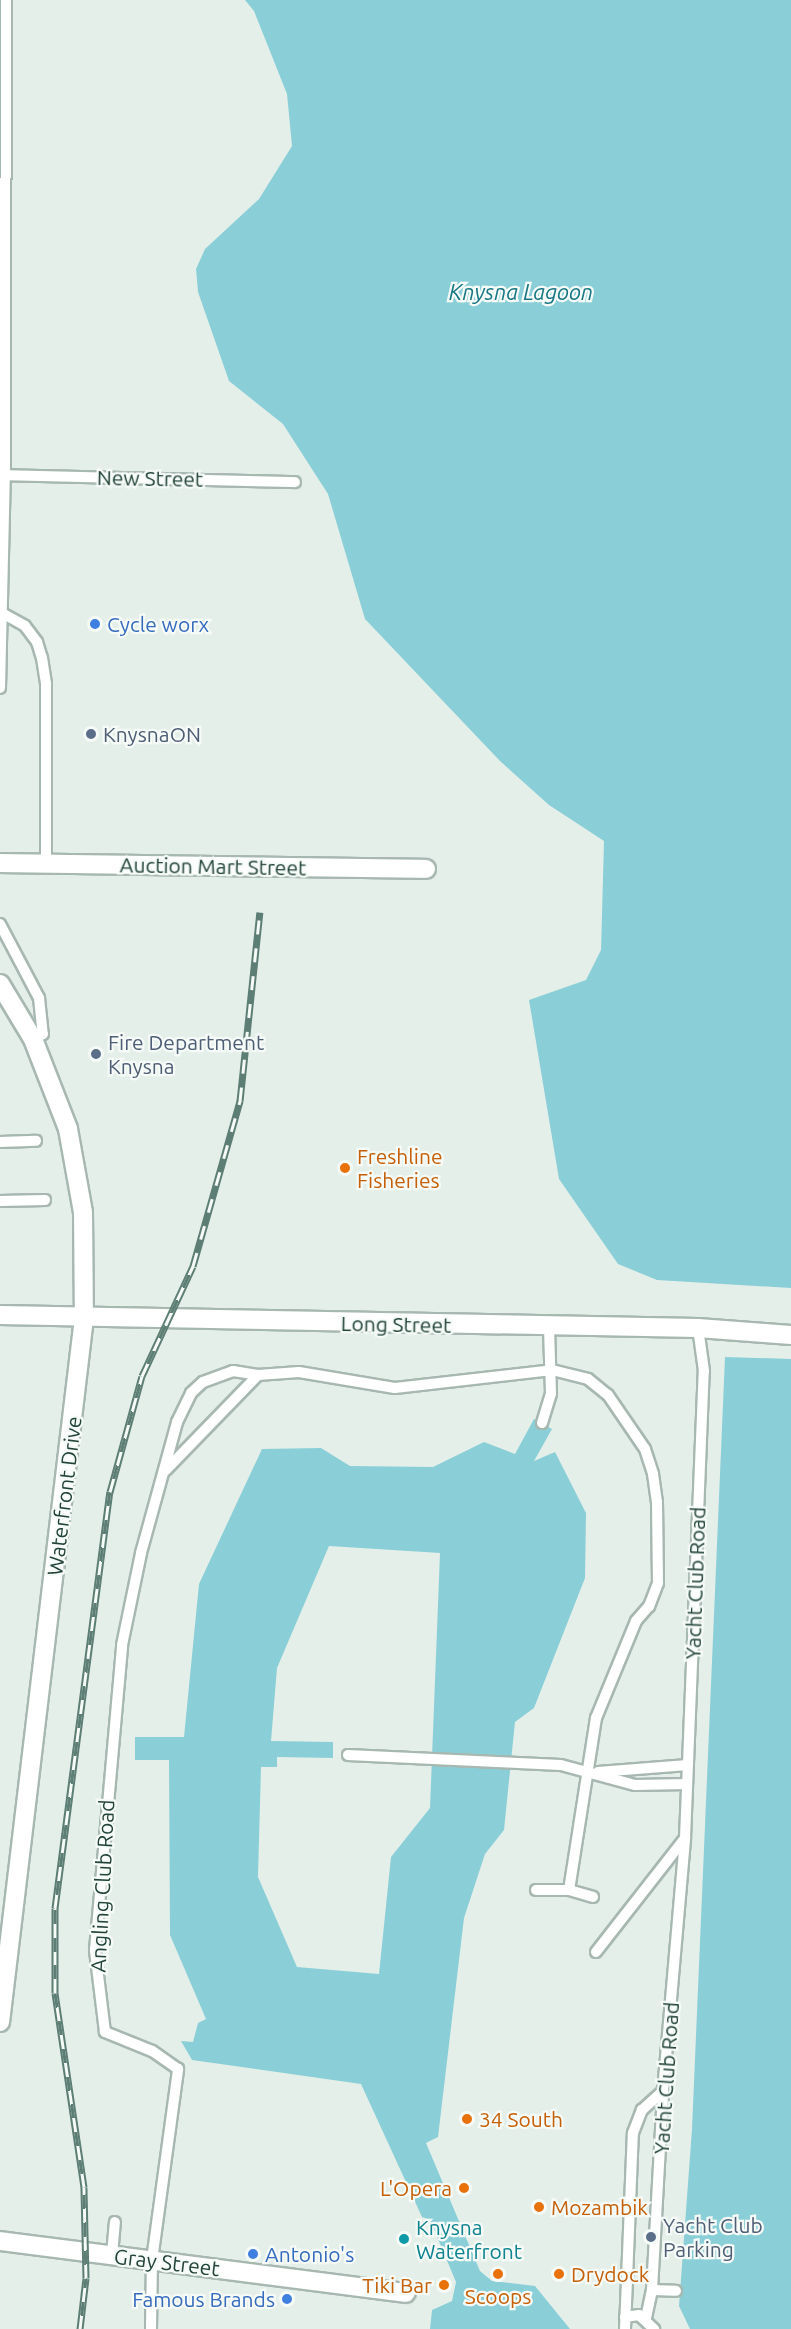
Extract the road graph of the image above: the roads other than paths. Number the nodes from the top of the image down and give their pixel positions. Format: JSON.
{"nodes":[{"id":1,"x":6,"y":0,"type":"edge"},
{"id":2,"x":2,"y":475,"type":"edge"},
{"id":3,"x":295,"y":482,"type":"dead end"},
{"id":4,"x":2,"y":547,"type":"edge"},
{"id":5,"x":2,"y":613,"type":"junction"},
{"id":6,"x":0,"y":688,"type":"edge"},
{"id":7,"x":0,"y":863,"type":"edge"},
{"id":8,"x":46,"y":864,"type":"junction"},
{"id":9,"x":426,"y":869,"type":"dead end"},
{"id":10,"x":0,"y":924,"type":"edge"},
{"id":11,"x":0,"y":984,"type":"edge"},
{"id":12,"x":33,"y":1040,"type":"junction"},
{"id":13,"x":36,"y":1141,"type":"dead end"},
{"id":14,"x":0,"y":1142,"type":"edge"},
{"id":15,"x":45,"y":1200,"type":"dead end"},
{"id":16,"x":0,"y":1201,"type":"edge"},
{"id":17,"x":0,"y":1316,"type":"edge"},
{"id":18,"x":84,"y":1318,"type":"junction"},
{"id":19,"x":549,"y":1328,"type":"junction"},
{"id":20,"x":698,"y":1328,"type":"junction"},
{"id":21,"x":791,"y":1335,"type":"edge"},
{"id":22,"x":552,"y":1370,"type":"junction"},
{"id":23,"x":258,"y":1375,"type":"junction"},
{"id":24,"x":542,"y":1423,"type":"dead end"},
{"id":25,"x":166,"y":1470,"type":"junction"},
{"id":26,"x":348,"y":1755,"type":"dead end"},
{"id":27,"x":688,"y":1765,"type":"junction"},
{"id":28,"x":589,"y":1773,"type":"junction"},
{"id":29,"x":687,"y":1784,"type":"junction"},
{"id":30,"x":685,"y":1838,"type":"junction"},
{"id":31,"x":536,"y":1890,"type":"dead end"},
{"id":32,"x":569,"y":1890,"type":"junction"},
{"id":33,"x":594,"y":1897,"type":"dead end"},
{"id":34,"x":596,"y":1952,"type":"dead end"},
{"id":35,"x":0,"y":2022,"type":"edge"},
{"id":36,"x":663,"y":2091,"type":"junction"},
{"id":37,"x":115,"y":2223,"type":"dead end"},
{"id":38,"x":0,"y":2241,"type":"edge"},
{"id":39,"x":112,"y":2255,"type":"junction"},
{"id":40,"x":152,"y":2260,"type":"junction"},
{"id":41,"x":652,"y":2290,"type":"junction"},
{"id":42,"x":676,"y":2291,"type":"dead end"},
{"id":43,"x":406,"y":2293,"type":"dead end"},
{"id":44,"x":626,"y":2317,"type":"junction"},
{"id":45,"x":646,"y":2318,"type":"junction"},
{"id":46,"x":151,"y":2329,"type":"edge"},
{"id":47,"x":625,"y":2329,"type":"edge"},
{"id":48,"x":654,"y":2329,"type":"edge"}],
"edges":[{"from":1,"to":2,"type":"lane"},
{"from":2,"to":3,"type":"lane","name":"New Street"},
{"from":2,"to":4,"type":"lane"},
{"from":4,"to":5,"type":"lane"},
{"from":5,"to":6,"type":"lane"},
{"from":5,"to":8,"type":"lane"},
{"from":7,"to":8,"type":"street","name":"Auction Mart Street"},
{"from":8,"to":9,"type":"street","name":"Auction Mart Street"},
{"from":10,"to":12,"type":"lane"},
{"from":11,"to":12,"type":"street","name":"Waterfront Drive"},
{"from":12,"to":18,"type":"street","name":"Waterfront Drive"},
{"from":13,"to":14,"type":"lane"},
{"from":15,"to":16,"type":"lane"},
{"from":17,"to":18,"type":"street","name":"Long Street"},
{"from":18,"to":19,"type":"street","name":"Long Street"},
{"from":18,"to":35,"type":"street","name":"Waterfront Drive"},
{"from":19,"to":20,"type":"street","name":"Long Street"},
{"from":19,"to":22,"type":"lane"},
{"from":20,"to":21,"type":"street","name":"Long Street"},
{"from":20,"to":27,"type":"lane","name":"Yacht Club Road"},
{"from":22,"to":23,"type":"lane","name":"Angling Club Road"},
{"from":22,"to":24,"type":"lane"},
{"from":22,"to":28,"type":"lane","name":"Angling Club Road"},
{"from":23,"to":25,"type":"lane","name":"Angling Club Road"},
{"from":23,"to":25,"type":"lane","name":"Angling Club Road"},
{"from":25,"to":40,"type":"lane","name":"Angling Club Road"},
{"from":26,"to":28,"type":"lane"},
{"from":27,"to":28,"type":"lane"},
{"from":27,"to":29,"type":"lane","name":"Yacht Club Road"},
{"from":28,"to":29,"type":"lane"},
{"from":28,"to":32,"type":"lane","name":"Angling Club Road"},
{"from":29,"to":30,"type":"lane","name":"Yacht Club Road"},
{"from":30,"to":34,"type":"lane"},
{"from":30,"to":36,"type":"lane","name":"Yacht Club Road"},
{"from":31,"to":32,"type":"lane"},
{"from":32,"to":33,"type":"lane"},
{"from":36,"to":41,"type":"lane","name":"Yacht Club Road"},
{"from":36,"to":44,"type":"lane"},
{"from":37,"to":39,"type":"lane"},
{"from":38,"to":39,"type":"street","name":"Gray Street"},
{"from":39,"to":40,"type":"street","name":"Gray Street"},
{"from":40,"to":43,"type":"street","name":"Gray Street"},
{"from":40,"to":46,"type":"lane"},
{"from":41,"to":42,"type":"lane"},
{"from":41,"to":45,"type":"lane","name":"Yacht Club Road"},
{"from":44,"to":45,"type":"lane"},
{"from":44,"to":47,"type":"lane"},
{"from":45,"to":48,"type":"lane"}]}
